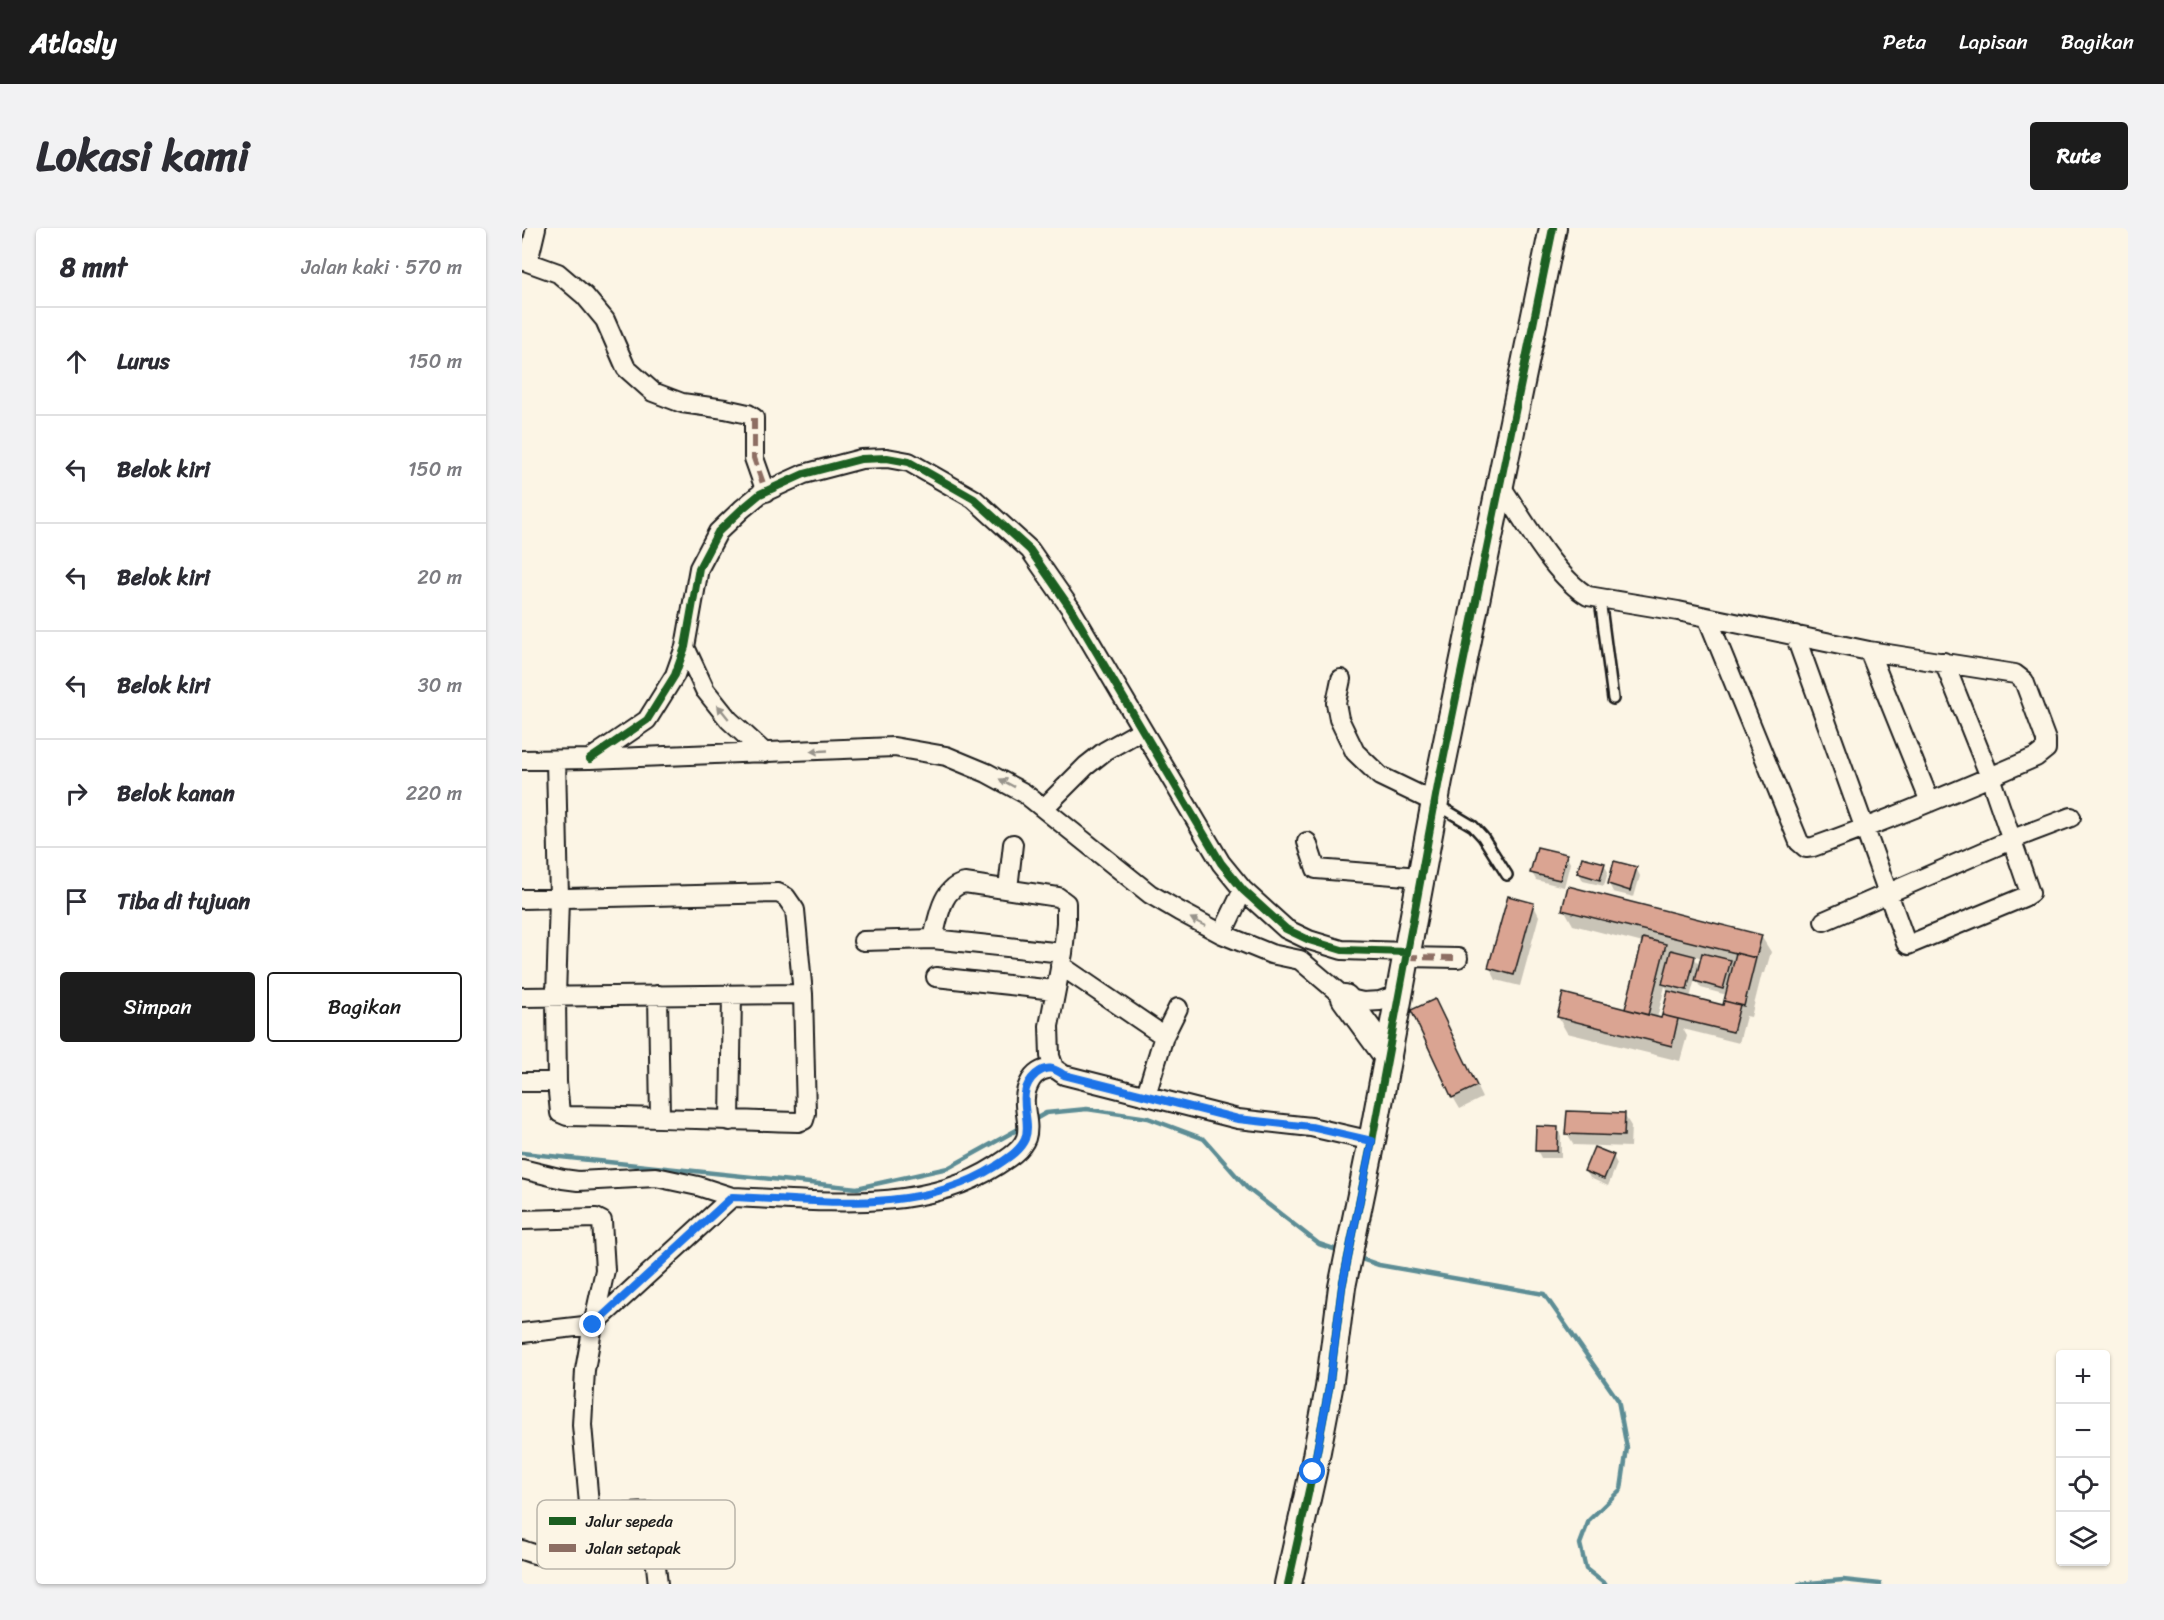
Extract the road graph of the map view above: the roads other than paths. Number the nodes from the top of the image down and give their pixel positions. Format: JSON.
{"nodes":[{"id":1,"x":536,"y":228,"type":"edge"},
{"id":2,"x":1553,"y":228,"type":"edge"},
{"id":3,"x":525,"y":261,"type":"edge"},
{"id":4,"x":1500,"y":485,"type":"junction"},
{"id":5,"x":766,"y":492,"type":"junction"},
{"id":6,"x":1600,"y":599,"type":"junction"},
{"id":7,"x":1708,"y":619,"type":"junction"},
{"id":8,"x":1795,"y":635,"type":"junction"},
{"id":9,"x":684,"y":647,"type":"junction"},
{"id":10,"x":1869,"y":651,"type":"junction"},
{"id":11,"x":1944,"y":662,"type":"junction"},
{"id":12,"x":1341,"y":678,"type":"dead end"},
{"id":13,"x":1613,"y":699,"type":"dead end"},
{"id":14,"x":1142,"y":730,"type":"junction"},
{"id":15,"x":765,"y":753,"type":"junction"},
{"id":16,"x":590,"y":759,"type":"junction"},
{"id":17,"x":522,"y":760,"type":"edge"},
{"id":18,"x":555,"y":760,"type":"junction"},
{"id":19,"x":1990,"y":777,"type":"junction"},
{"id":20,"x":1434,"y":802,"type":"junction"},
{"id":21,"x":1930,"y":802,"type":"junction"},
{"id":22,"x":1044,"y":808,"type":"junction"},
{"id":23,"x":2071,"y":817,"type":"dead end"},
{"id":24,"x":1865,"y":828,"type":"junction"},
{"id":25,"x":2013,"y":839,"type":"junction"},
{"id":26,"x":1307,"y":842,"type":"dead end"},
{"id":27,"x":1013,"y":844,"type":"dead end"},
{"id":28,"x":1507,"y":875,"type":"dead end"},
{"id":29,"x":1420,"y":877,"type":"junction"},
{"id":30,"x":1008,"y":889,"type":"junction"},
{"id":31,"x":1243,"y":890,"type":"junction"},
{"id":32,"x":1888,"y":893,"type":"junction"},
{"id":33,"x":522,"y":899,"type":"edge"},
{"id":34,"x":559,"y":899,"type":"junction"},
{"id":35,"x":1824,"y":921,"type":"dead end"},
{"id":36,"x":1222,"y":934,"type":"junction"},
{"id":37,"x":933,"y":939,"type":"junction"},
{"id":38,"x":1309,"y":940,"type":"junction"},
{"id":39,"x":863,"y":941,"type":"dead end"},
{"id":40,"x":1406,"y":954,"type":"junction"},
{"id":41,"x":1458,"y":958,"type":"dead end"},
{"id":42,"x":1061,"y":959,"type":"junction"},
{"id":43,"x":1300,"y":960,"type":"junction"},
{"id":44,"x":936,"y":977,"type":"dead end"},
{"id":45,"x":1054,"y":990,"type":"junction"},
{"id":46,"x":803,"y":994,"type":"junction"},
{"id":47,"x":1400,"y":994,"type":"junction"},
{"id":48,"x":732,"y":995,"type":"junction"},
{"id":49,"x":556,"y":996,"type":"junction"},
{"id":50,"x":658,"y":996,"type":"junction"},
{"id":51,"x":522,"y":997,"type":"edge"},
{"id":52,"x":1345,"y":998,"type":"junction"},
{"id":53,"x":1178,"y":1008,"type":"dead end"},
{"id":54,"x":1164,"y":1036,"type":"junction"},
{"id":55,"x":1388,"y":1057,"type":"junction"},
{"id":56,"x":1054,"y":1068,"type":"junction"},
{"id":57,"x":522,"y":1082,"type":"edge"},
{"id":58,"x":557,"y":1082,"type":"junction"},
{"id":59,"x":1146,"y":1095,"type":"junction"},
{"id":60,"x":660,"y":1117,"type":"junction"},
{"id":61,"x":730,"y":1121,"type":"junction"},
{"id":62,"x":1372,"y":1141,"type":"junction"},
{"id":63,"x":522,"y":1169,"type":"edge"},
{"id":64,"x":732,"y":1197,"type":"junction"},
{"id":65,"x":522,"y":1220,"type":"edge"},
{"id":66,"x":593,"y":1325,"type":"junction"},
{"id":67,"x":522,"y":1333,"type":"edge"},
{"id":68,"x":588,"y":1500,"type":"edge"},
{"id":69,"x":522,"y":1551,"type":"edge"},
{"id":70,"x":537,"y":1554,"type":"edge"},
{"id":71,"x":656,"y":1569,"type":"edge"},
{"id":72,"x":658,"y":1584,"type":"edge"},
{"id":73,"x":1288,"y":1584,"type":"edge"}],
"edges":[{"from":1,"to":3,"type":"street"},
{"from":2,"to":4,"type":"street"},
{"from":3,"to":5,"type":"street"},
{"from":4,"to":6,"type":"street"},
{"from":4,"to":20,"type":"street"},
{"from":5,"to":9,"type":"street"},
{"from":5,"to":14,"type":"street"},
{"from":6,"to":7,"type":"street"},
{"from":6,"to":13,"type":"lane"},
{"from":7,"to":8,"type":"street"},
{"from":7,"to":24,"type":"street"},
{"from":8,"to":10,"type":"street"},
{"from":8,"to":24,"type":"street"},
{"from":15,"to":9,"type":"street","one_way":true},
{"from":9,"to":16,"type":"street"},
{"from":10,"to":11,"type":"street"},
{"from":10,"to":21,"type":"street"},
{"from":11,"to":19,"type":"street"},
{"from":11,"to":19,"type":"street"},
{"from":12,"to":20,"type":"street"},
{"from":14,"to":22,"type":"street"},
{"from":14,"to":31,"type":"street"},
{"from":15,"to":16,"type":"street"},
{"from":22,"to":15,"type":"street","one_way":true},
{"from":16,"to":18,"type":"street"},
{"from":17,"to":18,"type":"street"},
{"from":18,"to":34,"type":"street"},
{"from":19,"to":21,"type":"street"},
{"from":19,"to":25,"type":"street"},
{"from":20,"to":28,"type":"lane"},
{"from":20,"to":29,"type":"street"},
{"from":21,"to":24,"type":"street"},
{"from":36,"to":22,"type":"street","one_way":true},
{"from":23,"to":25,"type":"street"},
{"from":24,"to":32,"type":"street"},
{"from":25,"to":32,"type":"street"},
{"from":25,"to":32,"type":"street"},
{"from":26,"to":29,"type":"street"},
{"from":27,"to":30,"type":"street"},
{"from":29,"to":40,"type":"street"},
{"from":30,"to":37,"type":"street"},
{"from":30,"to":42,"type":"street"},
{"from":31,"to":36,"type":"street"},
{"from":31,"to":38,"type":"street"},
{"from":32,"to":35,"type":"street"},
{"from":33,"to":34,"type":"street"},
{"from":34,"to":46,"type":"street"},
{"from":34,"to":49,"type":"street"},
{"from":36,"to":43,"type":"street"},
{"from":37,"to":39,"type":"street"},
{"from":37,"to":42,"type":"street"},
{"from":38,"to":40,"type":"street"},
{"from":38,"to":43,"type":"street"},
{"from":40,"to":41,"type":"street"},
{"from":40,"to":47,"type":"street"},
{"from":42,"to":45,"type":"street"},
{"from":42,"to":54,"type":"street"},
{"from":43,"to":52,"type":"street"},
{"from":44,"to":45,"type":"street"},
{"from":45,"to":56,"type":"street"},
{"from":46,"to":48,"type":"street"},
{"from":46,"to":61,"type":"street"},
{"from":47,"to":52,"type":"street"},
{"from":47,"to":55,"type":"street"},
{"from":48,"to":50,"type":"street"},
{"from":48,"to":61,"type":"street"},
{"from":49,"to":50,"type":"street"},
{"from":49,"to":51,"type":"street"},
{"from":49,"to":58,"type":"street"},
{"from":50,"to":60,"type":"street"},
{"from":52,"to":55,"type":"street"},
{"from":53,"to":54,"type":"street"},
{"from":54,"to":59,"type":"street"},
{"from":55,"to":62,"type":"street"},
{"from":56,"to":59,"type":"street"},
{"from":56,"to":64,"type":"street"},
{"from":57,"to":58,"type":"street"},
{"from":58,"to":60,"type":"street"},
{"from":59,"to":62,"type":"street"},
{"from":60,"to":61,"type":"street"},
{"from":62,"to":73,"type":"street"},
{"from":63,"to":64,"type":"street"},
{"from":64,"to":66,"type":"street"},
{"from":65,"to":66,"type":"street"},
{"from":66,"to":67,"type":"street"},
{"from":66,"to":68,"type":"street"},
{"from":69,"to":70,"type":"street"},
{"from":71,"to":72,"type":"street"}]}
